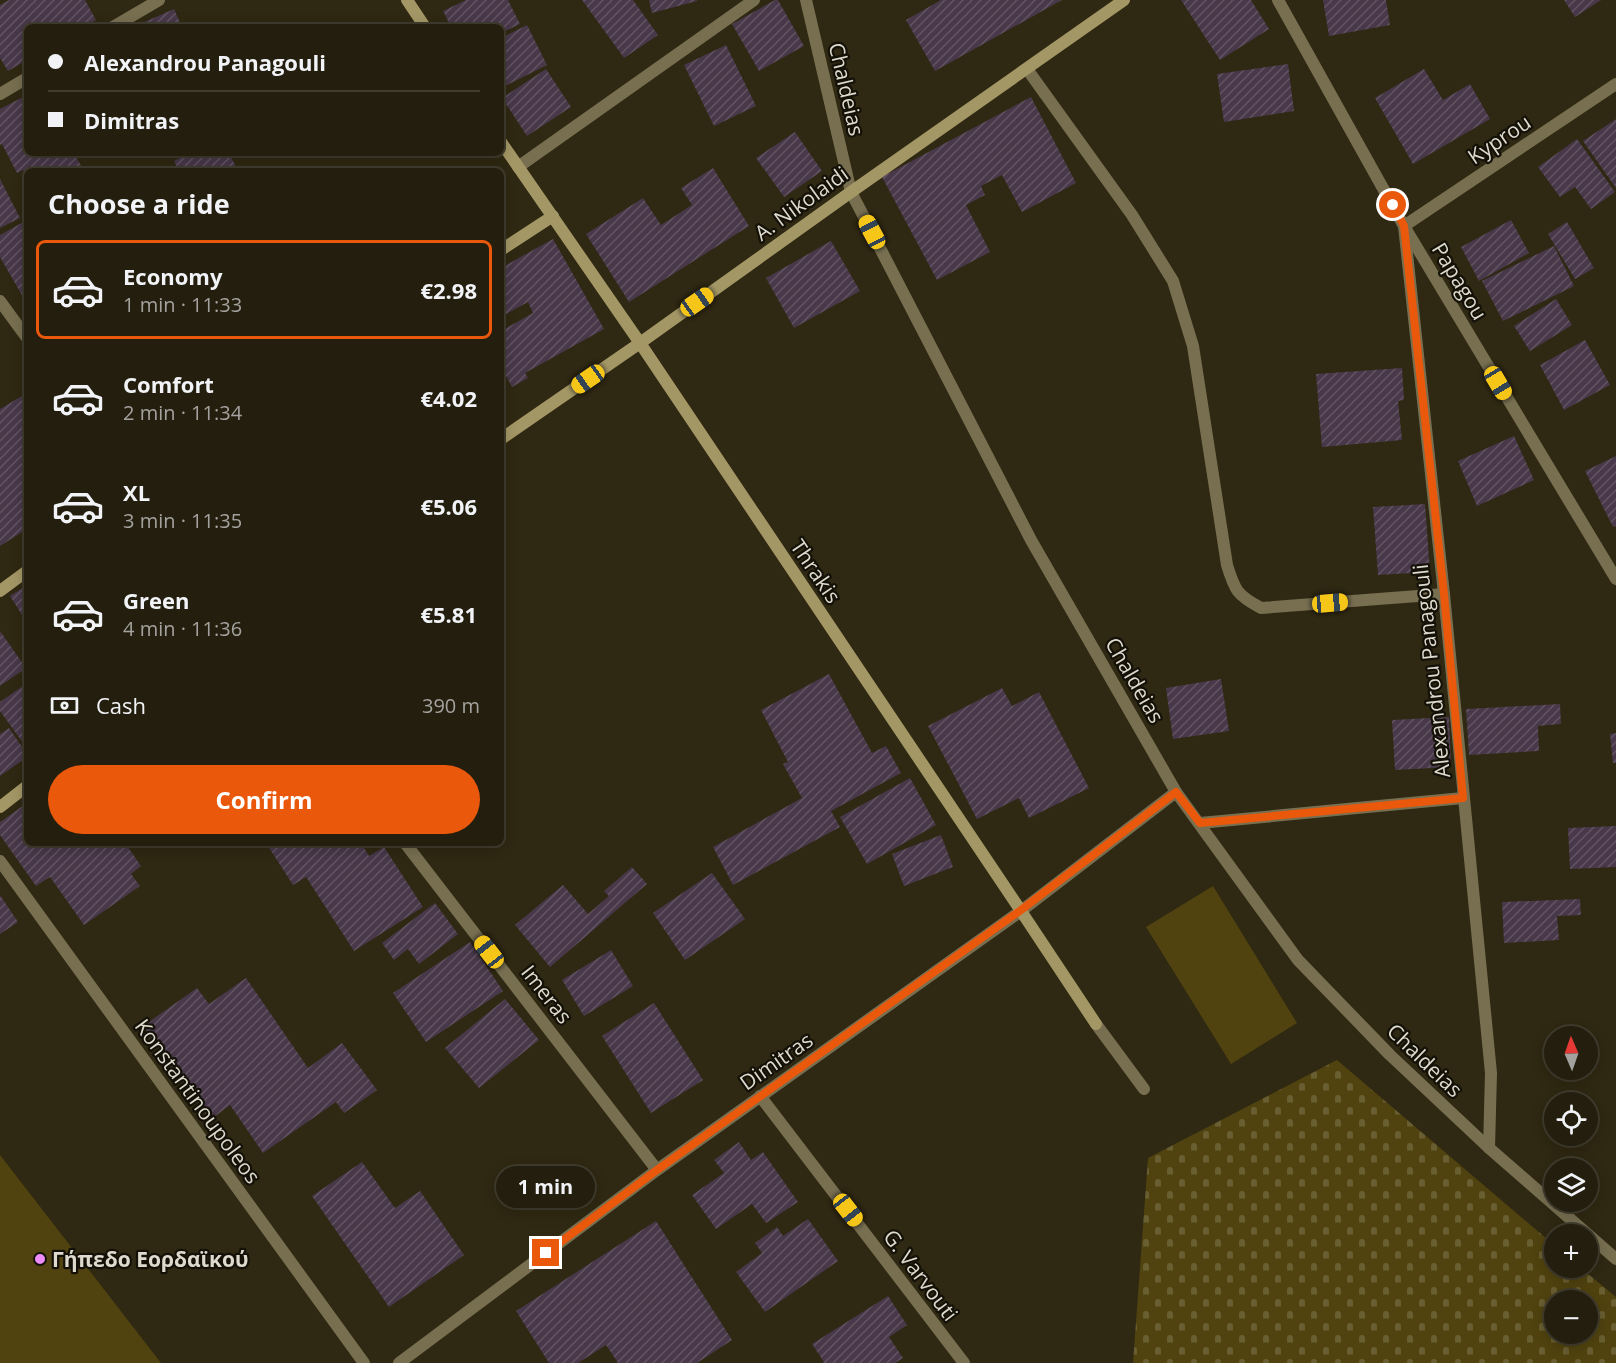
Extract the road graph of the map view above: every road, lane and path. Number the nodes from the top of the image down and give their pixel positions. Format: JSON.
{"nodes":[{"id":1,"x":159,"y":0,"type":"edge"},
{"id":2,"x":407,"y":0,"type":"edge"},
{"id":3,"x":754,"y":0,"type":"edge"},
{"id":4,"x":806,"y":0,"type":"edge"},
{"id":5,"x":1124,"y":0,"type":"edge"},
{"id":6,"x":1278,"y":0,"type":"edge"},
{"id":7,"x":119,"y":24,"type":"edge"},
{"id":8,"x":423,"y":24,"type":"edge"},
{"id":9,"x":1026,"y":69,"type":"junction"},
{"id":10,"x":24,"y":80,"type":"edge"},
{"id":11,"x":1616,"y":84,"type":"edge"},
{"id":12,"x":0,"y":94,"type":"edge"},
{"id":13,"x":504,"y":146,"type":"edge"},
{"id":14,"x":518,"y":167,"type":"junction"},
{"id":15,"x":851,"y":192,"type":"junction"},
{"id":16,"x":553,"y":216,"type":"junction"},
{"id":17,"x":1404,"y":226,"type":"junction"},
{"id":18,"x":504,"y":248,"type":"edge"},
{"id":19,"x":0,"y":302,"type":"edge"},
{"id":20,"x":24,"y":334,"type":"edge"},
{"id":21,"x":640,"y":343,"type":"junction"},
{"id":22,"x":504,"y":437,"type":"edge"},
{"id":23,"x":24,"y":574,"type":"edge"},
{"id":24,"x":1616,"y":579,"type":"edge"},
{"id":25,"x":0,"y":591,"type":"edge"},
{"id":26,"x":1444,"y":594,"type":"junction"},
{"id":27,"x":24,"y":788,"type":"edge"},
{"id":28,"x":1176,"y":792,"type":"junction"},
{"id":29,"x":1463,"y":798,"type":"junction"},
{"id":30,"x":0,"y":807,"type":"edge"},
{"id":31,"x":1200,"y":823,"type":"junction"},
{"id":32,"x":407,"y":846,"type":"edge"},
{"id":33,"x":0,"y":861,"type":"edge"},
{"id":34,"x":1021,"y":910,"type":"junction"},
{"id":35,"x":1144,"y":1089,"type":"dead end"},
{"id":36,"x":760,"y":1096,"type":"junction"},
{"id":37,"x":1489,"y":1148,"type":"junction"},
{"id":38,"x":657,"y":1170,"type":"junction"},
{"id":39,"x":1616,"y":1258,"type":"edge"},
{"id":40,"x":364,"y":1363,"type":"edge"},
{"id":41,"x":399,"y":1363,"type":"edge"},
{"id":42,"x":964,"y":1363,"type":"edge"}],
"edges":[{"from":1,"to":7,"type":"street"},
{"from":2,"to":8,"type":"street"},
{"from":3,"to":14,"type":"street"},
{"from":4,"to":15,"type":"street","name":"Chaldeias"},
{"from":5,"to":9,"type":"street","name":"A. Nikolaidi"},
{"from":6,"to":17,"type":"street","name":"Papagou"},
{"from":9,"to":15,"type":"street","name":"A. Nikolaidi"},
{"from":9,"to":26,"type":"street"},
{"from":10,"to":12,"type":"street"},
{"from":11,"to":17,"type":"street","name":"Kyprou"},
{"from":13,"to":14,"type":"street","name":"Thrakis"},
{"from":14,"to":16,"type":"street","name":"Thrakis"},
{"from":15,"to":21,"type":"street","name":"A. Nikolaidi"},
{"from":15,"to":28,"type":"street","name":"Chaldeias"},
{"from":16,"to":18,"type":"street"},
{"from":16,"to":21,"type":"street","name":"Thrakis"},
{"from":17,"to":24,"type":"street","name":"Papagou"},
{"from":17,"to":26,"type":"street","name":"Alexandrou Panagouli"},
{"from":19,"to":20,"type":"street"},
{"from":21,"to":22,"type":"street","name":"A. Nikolaidi"},
{"from":21,"to":34,"type":"street","name":"Thrakis"},
{"from":23,"to":25,"type":"street"},
{"from":26,"to":29,"type":"street","name":"Alexandrou Panagouli"},
{"from":27,"to":30,"type":"street"},
{"from":28,"to":31,"type":"street","name":"Chaldeias"},
{"from":28,"to":34,"type":"street","name":"Dimitras"},
{"from":29,"to":31,"type":"street"},
{"from":29,"to":37,"type":"street","name":"Alexandrou Panagouli"},
{"from":31,"to":37,"type":"street","name":"Chaldeias"},
{"from":32,"to":38,"type":"street","name":"Imeras"},
{"from":33,"to":40,"type":"street","name":"Konstantinoupoleos"},
{"from":34,"to":35,"type":"street","name":"Thrakis"},
{"from":34,"to":36,"type":"street","name":"Dimitras"},
{"from":36,"to":38,"type":"street","name":"Dimitras"},
{"from":36,"to":42,"type":"street","name":"G. Varvouti"},
{"from":37,"to":39,"type":"street","name":"Chaldeias"},
{"from":38,"to":41,"type":"street","name":"Dimitras"}]}
